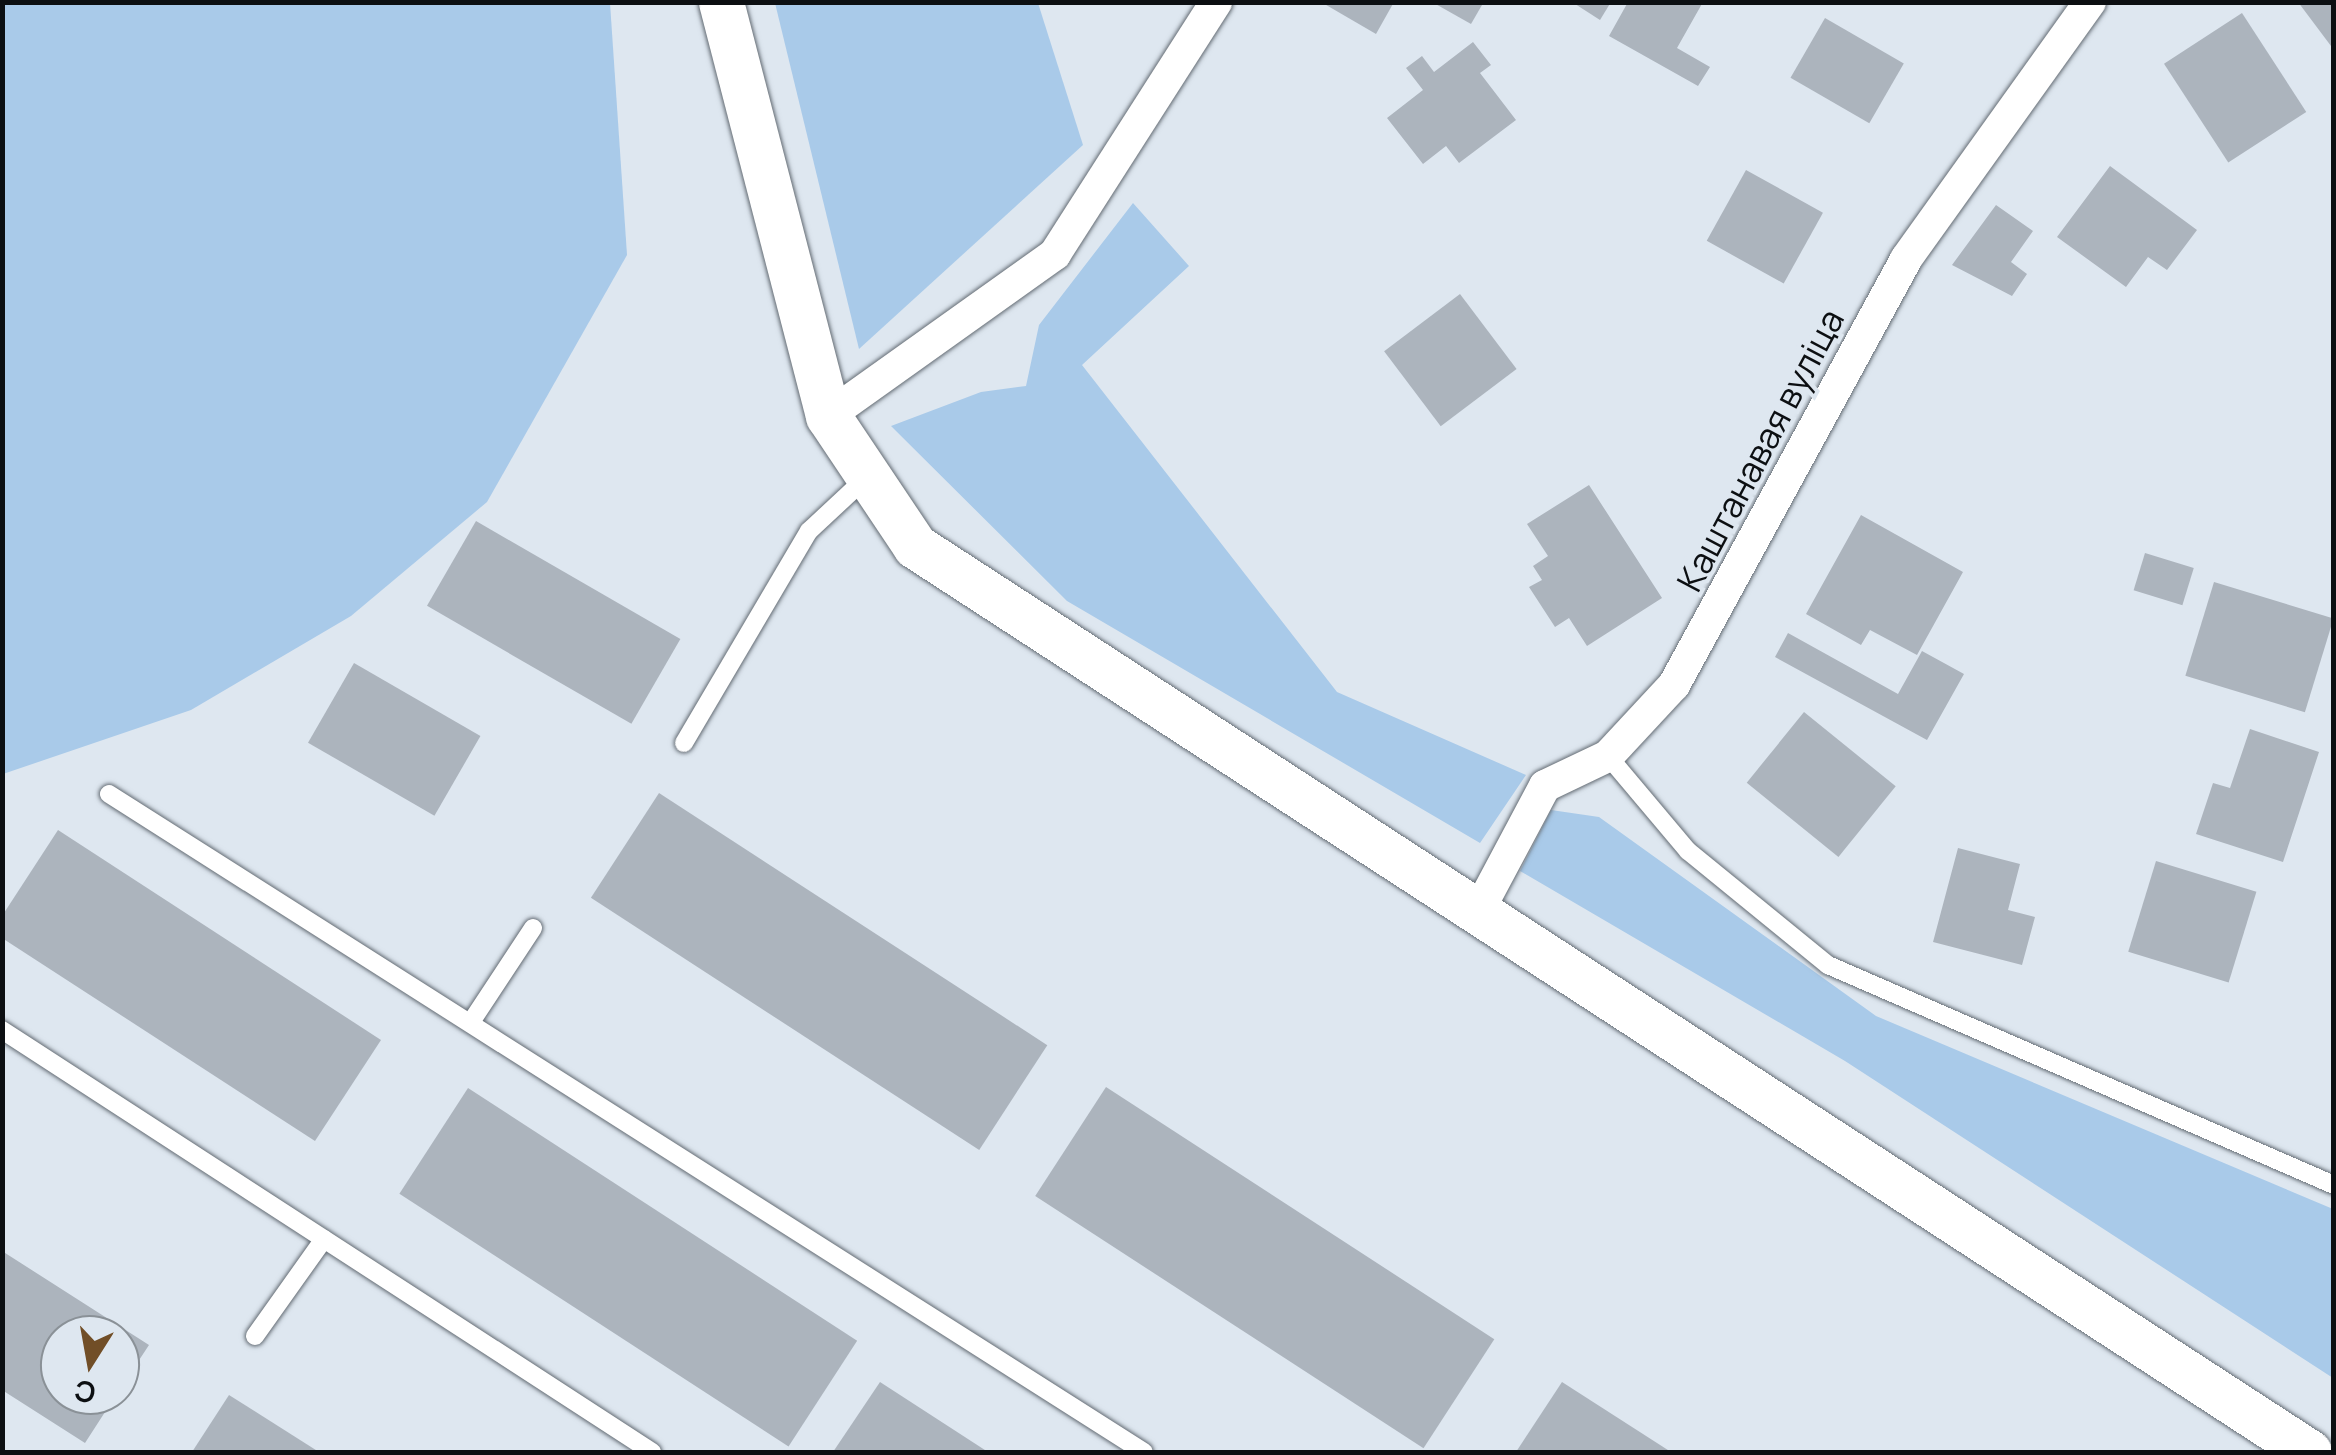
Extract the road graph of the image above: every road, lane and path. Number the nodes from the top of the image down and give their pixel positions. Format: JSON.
{"nodes":[{"id":1,"x":721,"y":2,"type":"edge"},
{"id":2,"x":1216,"y":2,"type":"edge"},
{"id":3,"x":2090,"y":2,"type":"edge"},
{"id":4,"x":828,"y":416,"type":"junction"},
{"id":5,"x":868,"y":476,"type":"junction"},
{"id":6,"x":684,"y":744,"type":"dead end"},
{"id":7,"x":1608,"y":756,"type":"junction"},
{"id":8,"x":109,"y":794,"type":"dead end"},
{"id":9,"x":1480,"y":908,"type":"junction"},
{"id":10,"x":533,"y":928,"type":"dead end"},
{"id":11,"x":473,"y":1019,"type":"junction"},
{"id":12,"x":2,"y":1030,"type":"edge"},
{"id":13,"x":2334,"y":1185,"type":"edge"},
{"id":14,"x":324,"y":1239,"type":"junction"},
{"id":15,"x":254,"y":1336,"type":"dead end"},
{"id":16,"x":652,"y":1452,"type":"edge"},
{"id":17,"x":1144,"y":1452,"type":"edge"},
{"id":18,"x":2309,"y":1452,"type":"edge"}],
"edges":[{"from":1,"to":4,"type":"main road"},
{"from":2,"to":4,"type":"street"},
{"from":3,"to":7,"type":"street","name":"Каштанавая вуліца"},
{"from":4,"to":5,"type":"main road"},
{"from":5,"to":6,"type":"lane"},
{"from":5,"to":9,"type":"main road"},
{"from":7,"to":9,"type":"street","name":"Каштанавая вуліца"},
{"from":7,"to":13,"type":"lane"},
{"from":8,"to":11,"type":"lane"},
{"from":9,"to":18,"type":"main road"},
{"from":10,"to":11,"type":"lane"},
{"from":11,"to":17,"type":"lane"},
{"from":12,"to":14,"type":"lane"},
{"from":14,"to":15,"type":"lane"},
{"from":14,"to":16,"type":"lane"}]}
